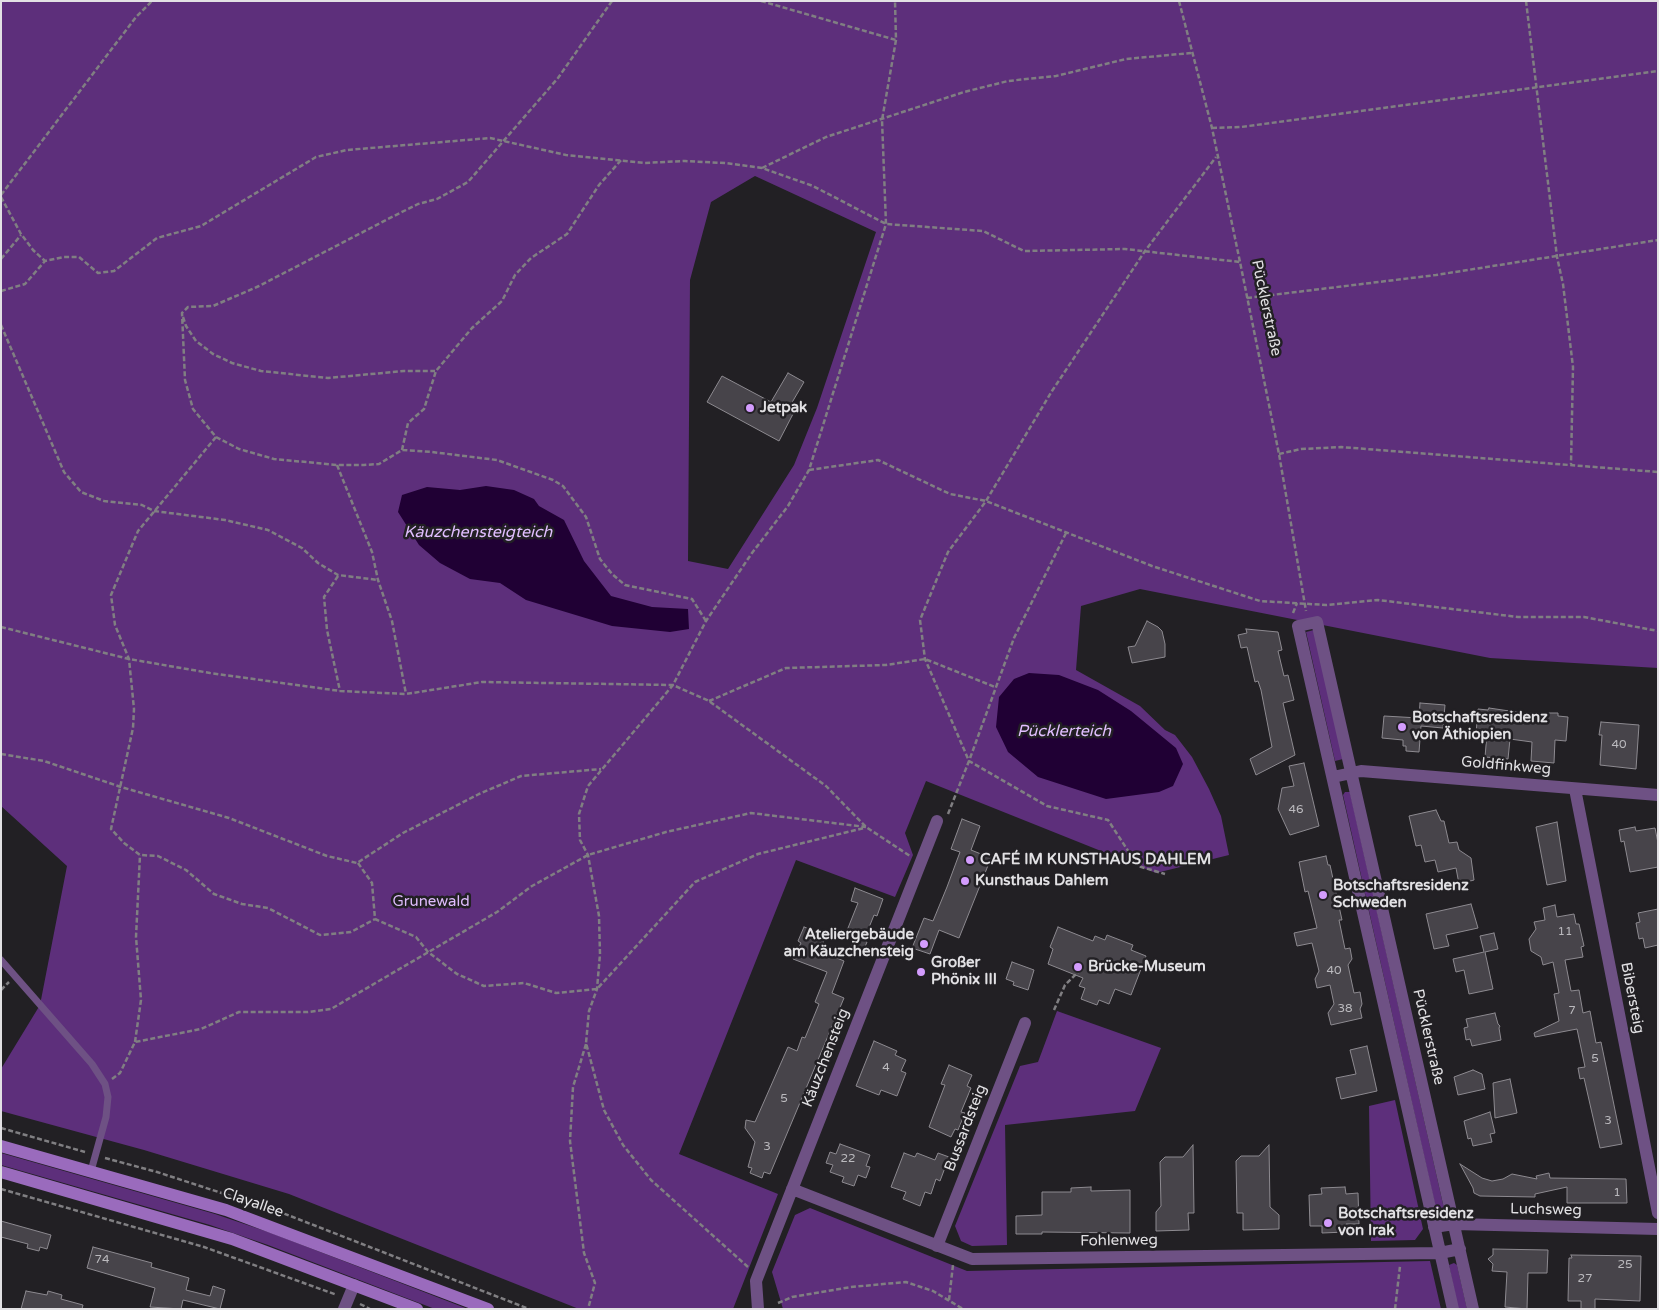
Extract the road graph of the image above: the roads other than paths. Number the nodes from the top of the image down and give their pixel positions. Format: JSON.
{"nodes":[{"id":1,"x":1351,"y":773,"type":"junction"},
{"id":2,"x":1332,"y":777,"type":"junction"},
{"id":3,"x":1574,"y":788,"type":"junction"},
{"id":4,"x":1658,"y":796,"type":"edge"},
{"id":5,"x":937,"y":822,"type":"dead end"},
{"id":6,"x":1,"y":960,"type":"edge"},
{"id":7,"x":1025,"y":1023,"type":"dead end"},
{"id":8,"x":1,"y":1146,"type":"edge"},
{"id":9,"x":91,"y":1171,"type":"junction"},
{"id":10,"x":1,"y":1172,"type":"edge"},
{"id":11,"x":792,"y":1189,"type":"junction"},
{"id":12,"x":1658,"y":1213,"type":"edge"},
{"id":13,"x":1454,"y":1224,"type":"junction"},
{"id":14,"x":1434,"y":1228,"type":"junction"},
{"id":15,"x":1658,"y":1229,"type":"edge"},
{"id":16,"x":937,"y":1246,"type":"junction"},
{"id":17,"x":1460,"y":1249,"type":"junction"},
{"id":18,"x":1440,"y":1253,"type":"junction"},
{"id":19,"x":354,"y":1285,"type":"junction"},
{"id":20,"x":344,"y":1309,"type":"edge"},
{"id":21,"x":417,"y":1309,"type":"edge"},
{"id":22,"x":488,"y":1309,"type":"edge"},
{"id":23,"x":758,"y":1309,"type":"edge"},
{"id":24,"x":1453,"y":1309,"type":"edge"},
{"id":25,"x":1473,"y":1309,"type":"edge"}],
"edges":[{"from":1,"to":2,"type":"street"},
{"from":1,"to":2,"type":"street","name":"Pücklerstraße"},
{"from":1,"to":3,"type":"street","name":"Goldfinkweg"},
{"from":1,"to":13,"type":"street","name":"Pücklerstraße"},
{"from":2,"to":14,"type":"street"},
{"from":3,"to":4,"type":"street","name":"Goldfinkweg"},
{"from":3,"to":12,"type":"street","name":"Bibersteig"},
{"from":5,"to":11,"type":"street","name":"Käuzchensteig"},
{"from":6,"to":9,"type":"lane"},
{"from":7,"to":16,"type":"street","name":"Bussardsteig"},
{"from":8,"to":9,"type":"main road","name":"Clayallee"},
{"from":9,"to":22,"type":"main road","name":"Clayallee"},
{"from":10,"to":19,"type":"main road"},
{"from":11,"to":16,"type":"street","name":"Fohlenweg"},
{"from":11,"to":23,"type":"street","name":"Käuzchensteig"},
{"from":13,"to":14,"type":"street","name":"Luchsweg"},
{"from":13,"to":15,"type":"street","name":"Luchsweg"},
{"from":13,"to":17,"type":"street","name":"Pücklerstraße"},
{"from":14,"to":18,"type":"street"},
{"from":16,"to":18,"type":"street","name":"Fohlenweg"},
{"from":17,"to":18,"type":"street","name":"Fohlenweg"},
{"from":17,"to":25,"type":"street","name":"Pücklerstraße"},
{"from":18,"to":24,"type":"street"},
{"from":19,"to":20,"type":"street"},
{"from":19,"to":21,"type":"main road"}]}
